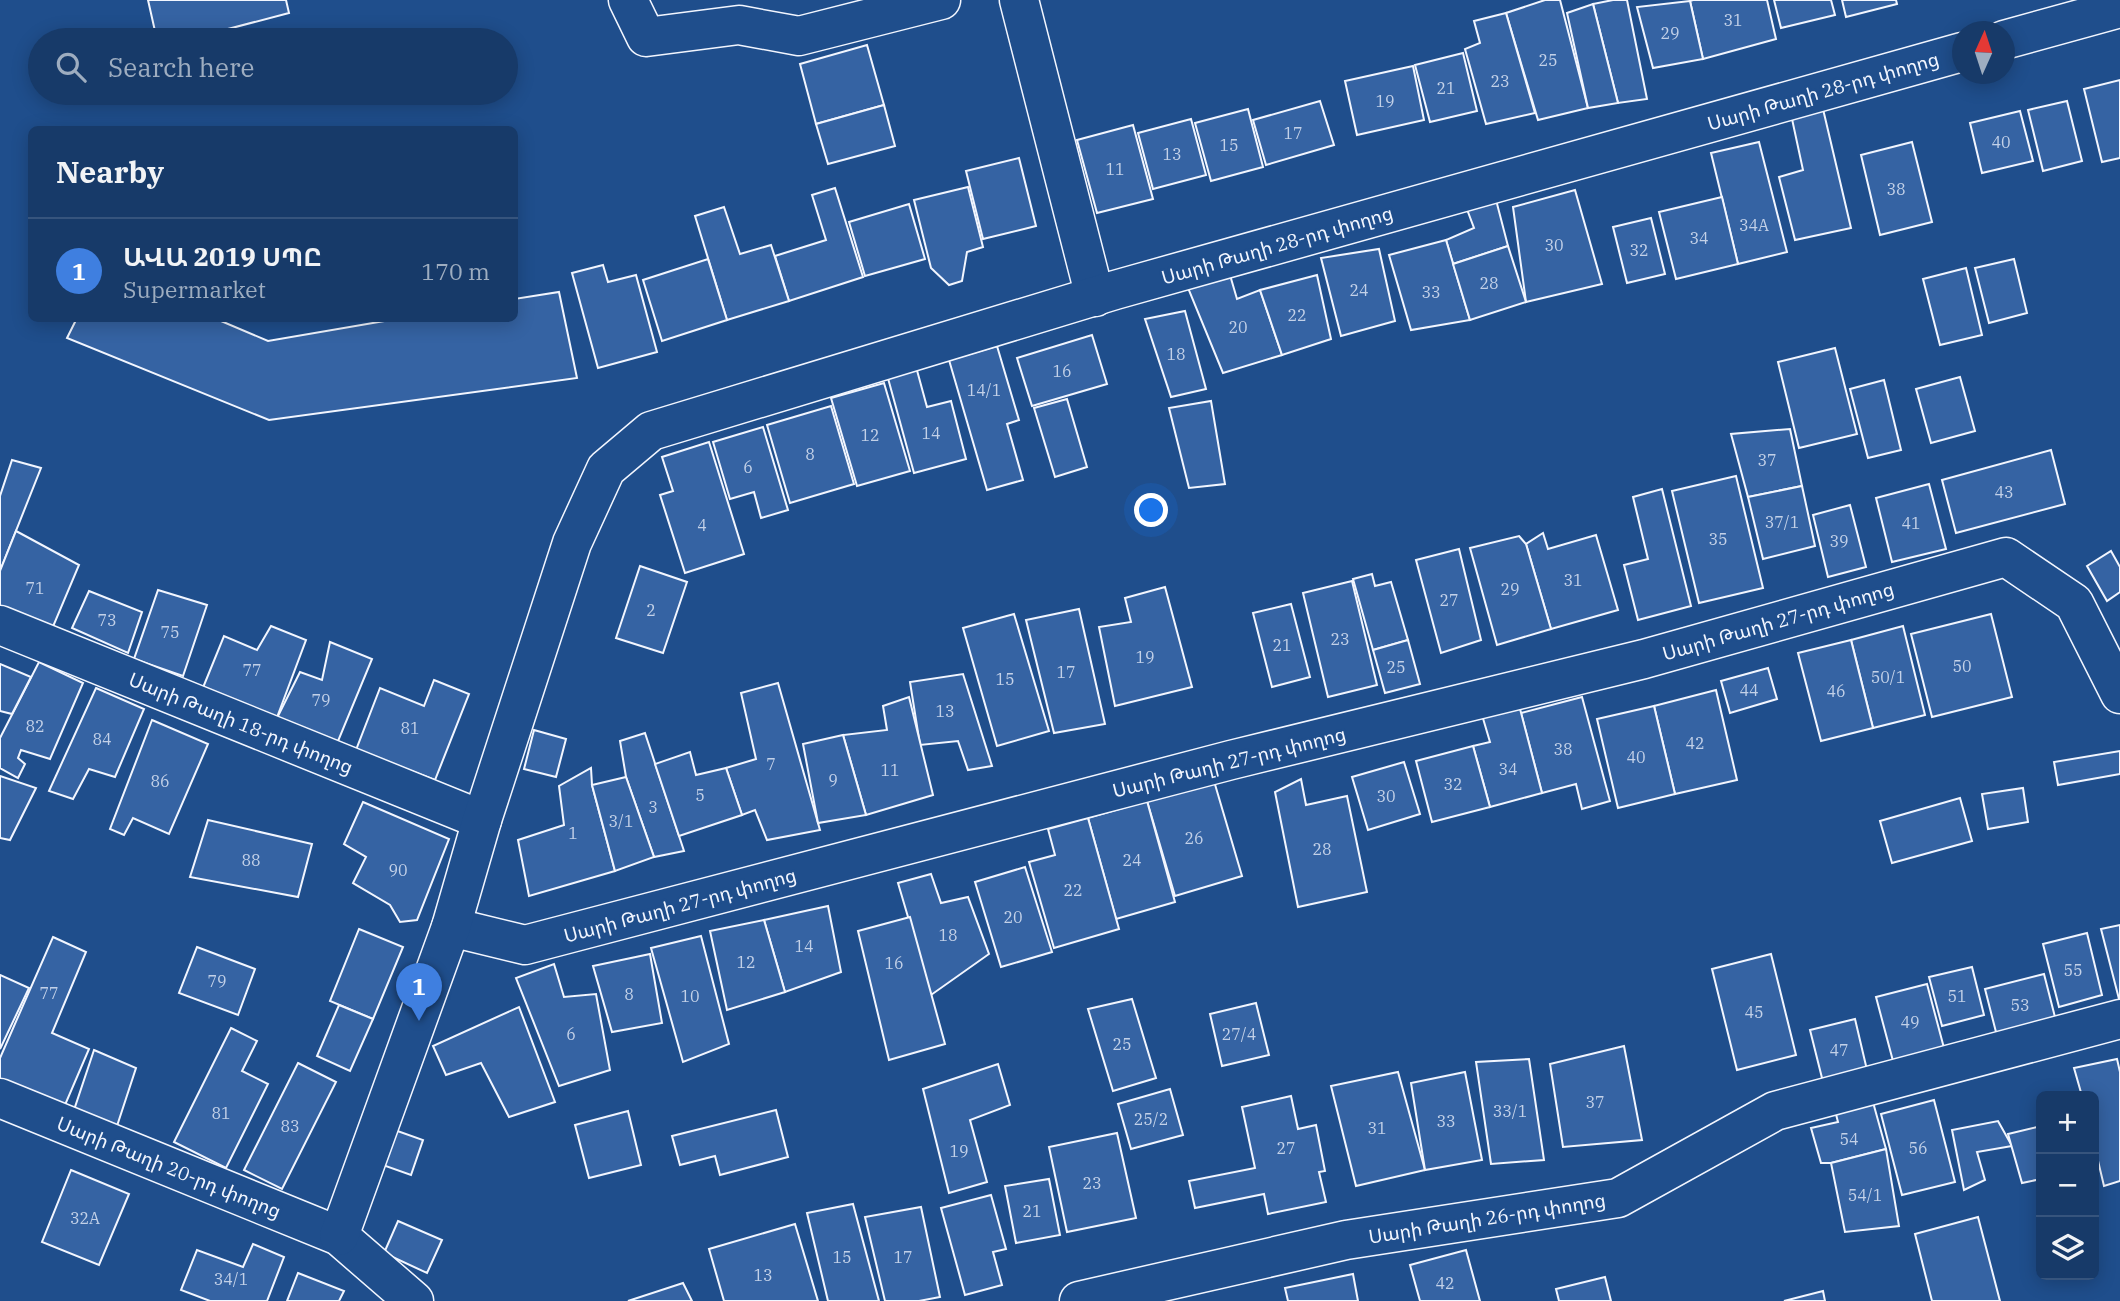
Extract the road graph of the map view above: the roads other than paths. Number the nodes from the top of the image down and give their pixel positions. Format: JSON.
{"nodes":[{"id":1,"x":628,"y":0,"type":"edge"},
{"id":2,"x":941,"y":0,"type":"edge"},
{"id":3,"x":1018,"y":0,"type":"edge"},
{"id":4,"x":2120,"y":8,"type":"edge"},
{"id":5,"x":2015,"y":37,"type":"edge"},
{"id":6,"x":1952,"y":55,"type":"edge"},
{"id":7,"x":1095,"y":297,"type":"junction"},
{"id":8,"x":0,"y":625,"type":"edge"},
{"id":9,"x":2120,"y":694,"type":"edge"},
{"id":10,"x":482,"y":820,"type":"junction"},
{"id":11,"x":451,"y":927,"type":"junction"},
{"id":12,"x":2120,"y":1019,"type":"edge"},
{"id":13,"x":0,"y":1098,"type":"edge"},
{"id":14,"x":339,"y":1236,"type":"junction"},
{"id":15,"x":414,"y":1301,"type":"edge"},
{"id":16,"x":1079,"y":1301,"type":"edge"}],
"edges":[{"from":1,"to":2,"type":"street"},
{"from":3,"to":7,"type":"street"},
{"from":4,"to":5,"type":"street"},
{"from":6,"to":7,"type":"street","name":"Սարի Թաղի 28-րդ փողոց"},
{"from":7,"to":10,"type":"street","name":"Սարի Թաղի 28-րդ փողոց"},
{"from":8,"to":10,"type":"street","name":"Սարի Թաղի 18-րդ փողոց"},
{"from":9,"to":11,"type":"street","name":"Սարի Թաղի 27-րդ փողոց"},
{"from":10,"to":11,"type":"street"},
{"from":11,"to":14,"type":"street"},
{"from":12,"to":16,"type":"street","name":"Սարի Թաղի 26-րդ փողոց"},
{"from":13,"to":14,"type":"street","name":"Սարի Թաղի 20-րդ փողոց"},
{"from":14,"to":15,"type":"street"}]}
